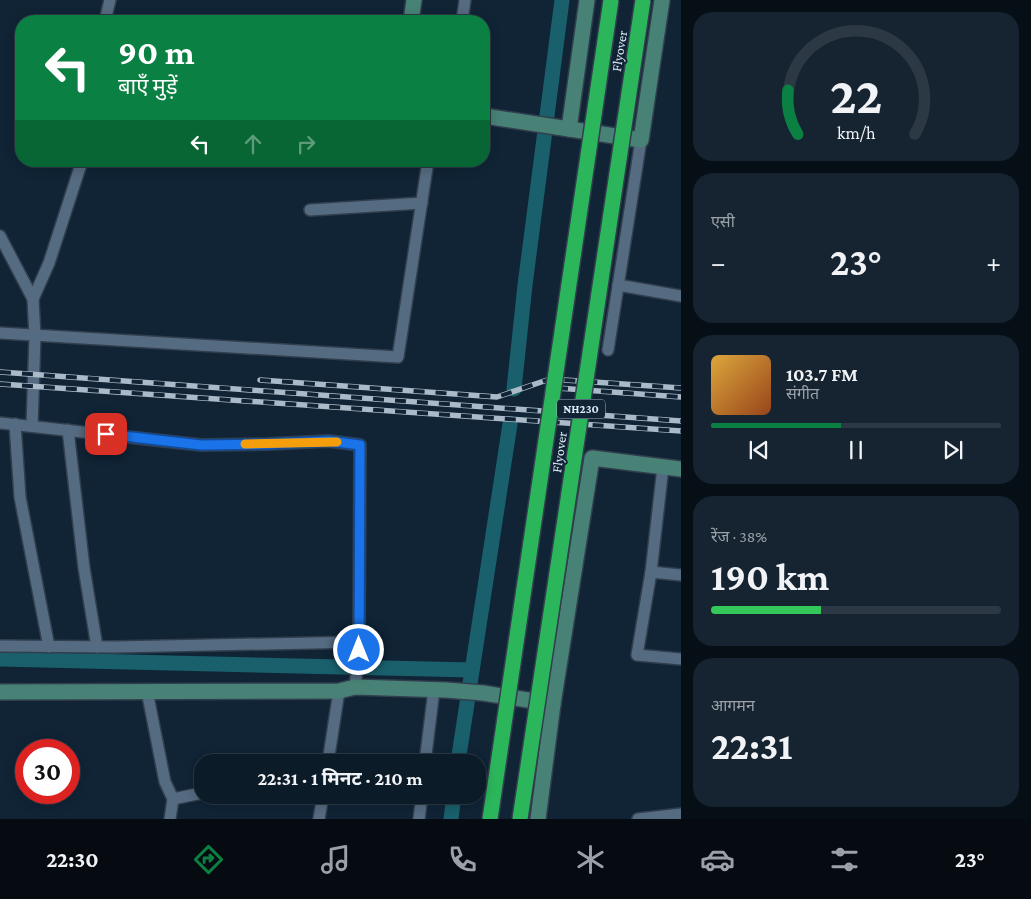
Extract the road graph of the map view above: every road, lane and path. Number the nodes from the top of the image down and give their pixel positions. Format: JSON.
{"nodes":[{"id":1,"x":110,"y":0,"type":"edge"},
{"id":2,"x":414,"y":0,"type":"edge"},
{"id":3,"x":464,"y":0,"type":"edge"},
{"id":4,"x":586,"y":0,"type":"edge"},
{"id":5,"x":611,"y":0,"type":"edge"},
{"id":6,"x":643,"y":0,"type":"edge"},
{"id":7,"x":662,"y":0,"type":"edge"},
{"id":8,"x":106,"y":15,"type":"edge"},
{"id":9,"x":412,"y":15,"type":"edge"},
{"id":10,"x":463,"y":15,"type":"edge"},
{"id":11,"x":490,"y":117,"type":"edge"},
{"id":12,"x":565,"y":128,"type":"junction"},
{"id":13,"x":640,"y":140,"type":"junction"},
{"id":14,"x":80,"y":167,"type":"edge"},
{"id":15,"x":427,"y":167,"type":"edge"},
{"id":16,"x":422,"y":203,"type":"junction"},
{"id":17,"x":310,"y":210,"type":"dead end"},
{"id":18,"x":0,"y":236,"type":"edge"},
{"id":19,"x":618,"y":286,"type":"junction"},
{"id":20,"x":681,"y":296,"type":"edge"},
{"id":21,"x":33,"y":299,"type":"junction"},
{"id":22,"x":0,"y":334,"type":"edge"},
{"id":23,"x":35,"y":336,"type":"junction"},
{"id":24,"x":608,"y":350,"type":"dead end"},
{"id":25,"x":0,"y":422,"type":"edge"},
{"id":26,"x":15,"y":424,"type":"junction"},
{"id":27,"x":32,"y":426,"type":"junction"},
{"id":28,"x":68,"y":430,"type":"junction"},
{"id":29,"x":663,"y":466,"type":"junction"},
{"id":30,"x":681,"y":469,"type":"edge"},
{"id":31,"x":651,"y":572,"type":"junction"},
{"id":32,"x":681,"y":575,"type":"edge"},
{"id":33,"x":0,"y":646,"type":"edge"},
{"id":34,"x":359,"y":646,"type":"junction"},
{"id":35,"x":49,"y":647,"type":"junction"},
{"id":36,"x":97,"y":647,"type":"junction"},
{"id":37,"x":681,"y":659,"type":"edge"},
{"id":38,"x":356,"y":684,"type":"junction"},
{"id":39,"x":440,"y":690,"type":"junction"},
{"id":40,"x":147,"y":691,"type":"junction"},
{"id":41,"x":0,"y":692,"type":"edge"},
{"id":42,"x":339,"y":692,"type":"junction"},
{"id":43,"x":554,"y":704,"type":"junction"},
{"id":44,"x":329,"y":754,"type":"edge"},
{"id":45,"x":427,"y":754,"type":"edge"},
{"id":46,"x":194,"y":795,"type":"edge"},
{"id":47,"x":173,"y":799,"type":"junction"},
{"id":48,"x":322,"y":804,"type":"edge"},
{"id":49,"x":421,"y":804,"type":"edge"},
{"id":50,"x":681,"y":814,"type":"edge"},
{"id":51,"x":170,"y":819,"type":"edge"},
{"id":52,"x":319,"y":819,"type":"edge"},
{"id":53,"x":419,"y":819,"type":"edge"},
{"id":54,"x":490,"y":819,"type":"edge"},
{"id":55,"x":520,"y":819,"type":"edge"},
{"id":56,"x":538,"y":819,"type":"edge"},
{"id":57,"x":638,"y":819,"type":"edge"}],
"edges":[{"from":1,"to":8,"type":"street"},
{"from":2,"to":9,"type":"street"},
{"from":3,"to":10,"type":"street"},
{"from":4,"to":12,"type":"street"},
{"from":5,"to":54,"type":"highway","name":"Flyover","number":"NH230","bridge":true},
{"from":6,"to":55,"type":"highway","name":"Flyover","number":"NH230","bridge":true},
{"from":7,"to":13,"type":"street"},
{"from":11,"to":12,"type":"street"},
{"from":12,"to":13,"type":"street"},
{"from":13,"to":19,"type":"street"},
{"from":14,"to":21,"type":"street"},
{"from":15,"to":16,"type":"street"},
{"from":16,"to":17,"type":"street"},
{"from":16,"to":23,"type":"street"},
{"from":18,"to":21,"type":"street"},
{"from":19,"to":20,"type":"street"},
{"from":19,"to":24,"type":"street"},
{"from":21,"to":23,"type":"street"},
{"from":22,"to":23,"type":"street"},
{"from":23,"to":27,"type":"street"},
{"from":25,"to":26,"type":"street"},
{"from":26,"to":27,"type":"street"},
{"from":26,"to":35,"type":"street"},
{"from":27,"to":28,"type":"street"},
{"from":28,"to":34,"type":"street"},
{"from":28,"to":36,"type":"street"},
{"from":29,"to":30,"type":"street"},
{"from":29,"to":31,"type":"street"},
{"from":29,"to":43,"type":"street"},
{"from":31,"to":32,"type":"street"},
{"from":31,"to":37,"type":"street"},
{"from":33,"to":35,"type":"street"},
{"from":34,"to":36,"type":"street"},
{"from":34,"to":38,"type":"street"},
{"from":35,"to":36,"type":"street"},
{"from":38,"to":39,"type":"street"},
{"from":38,"to":42,"type":"street"},
{"from":39,"to":43,"type":"street"},
{"from":39,"to":45,"type":"street"},
{"from":40,"to":41,"type":"street"},
{"from":40,"to":42,"type":"street"},
{"from":40,"to":47,"type":"street"},
{"from":42,"to":44,"type":"street"},
{"from":43,"to":56,"type":"street"},
{"from":46,"to":47,"type":"street"},
{"from":47,"to":51,"type":"street"},
{"from":48,"to":52,"type":"street"},
{"from":49,"to":53,"type":"street"},
{"from":50,"to":57,"type":"street"}]}
